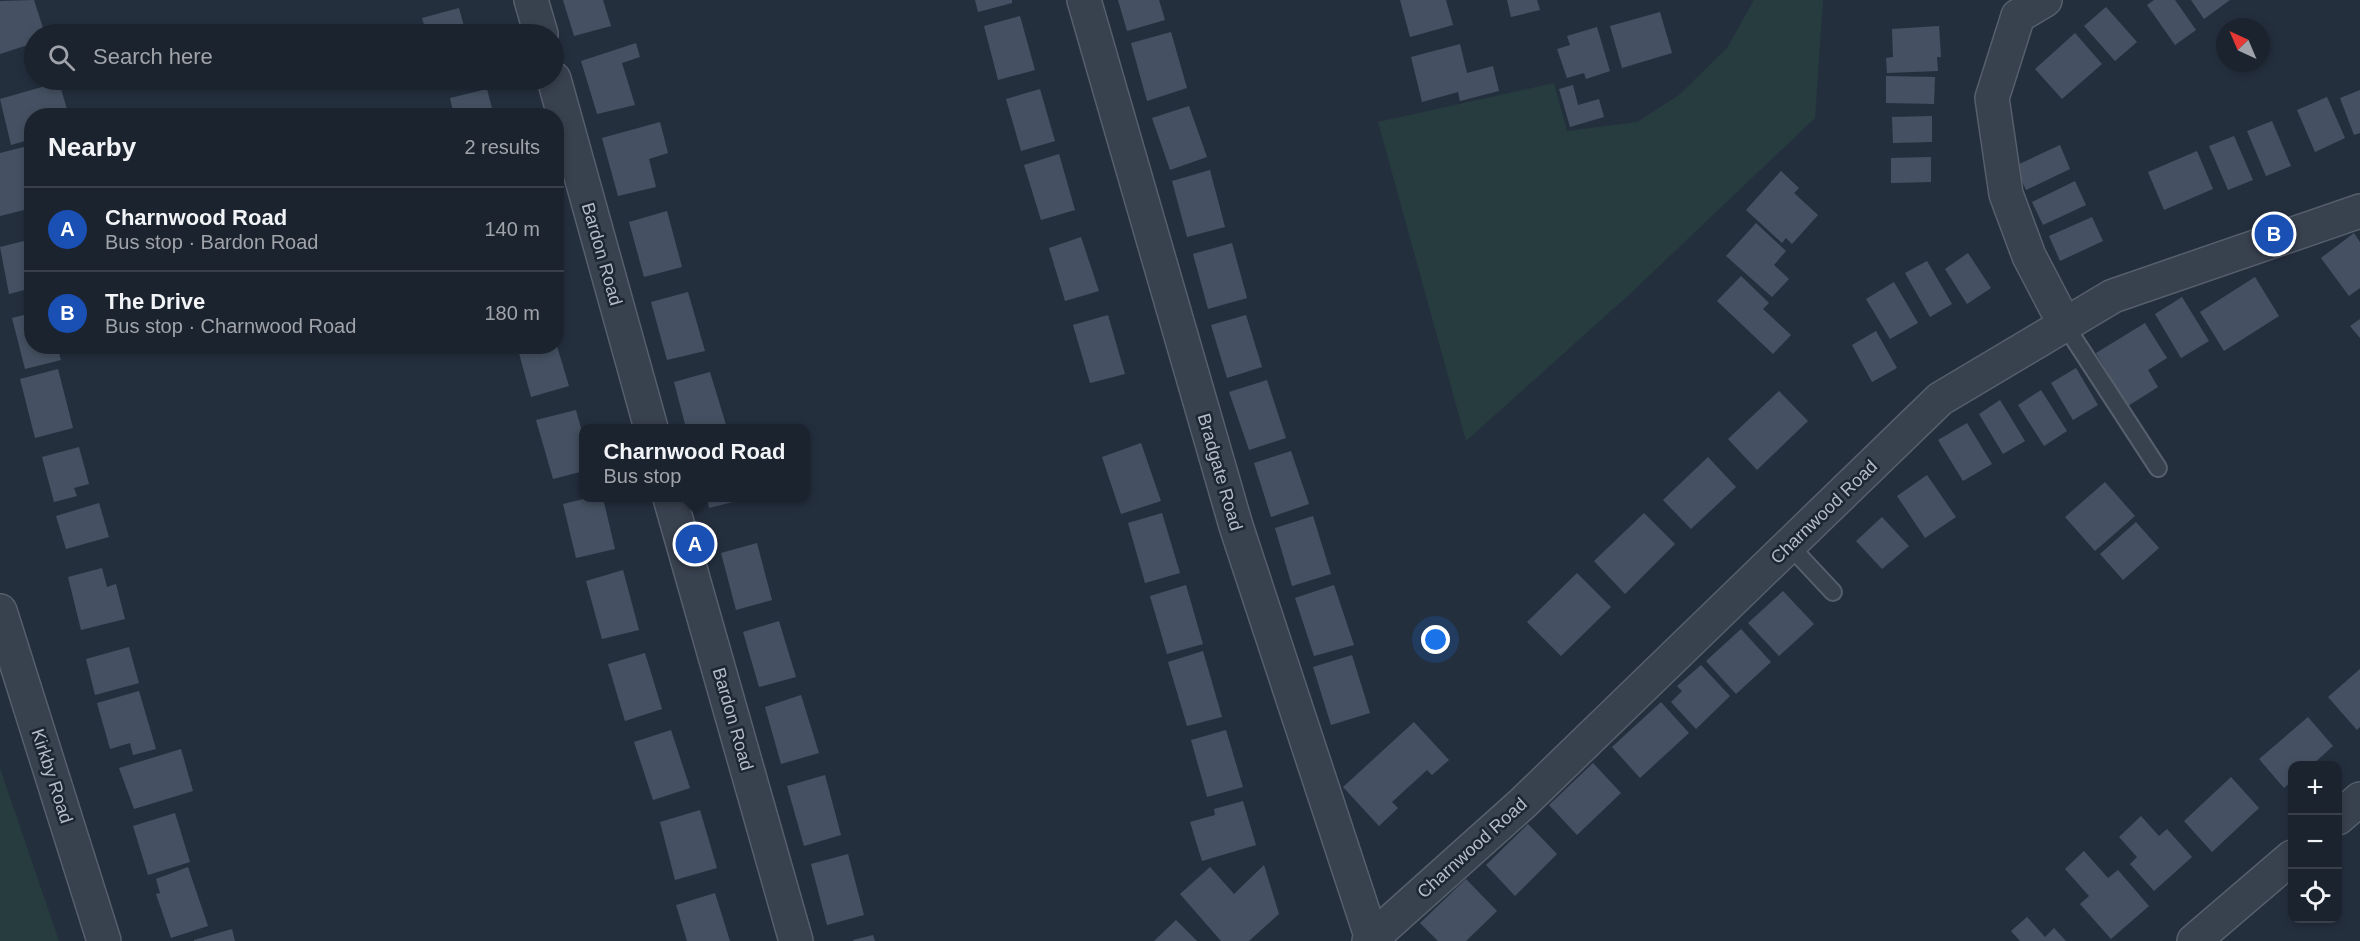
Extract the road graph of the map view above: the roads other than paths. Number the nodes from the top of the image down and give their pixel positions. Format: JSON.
{"nodes":[{"id":1,"x":531,"y":0,"type":"edge"},
{"id":2,"x":1084,"y":0,"type":"edge"},
{"id":3,"x":2045,"y":0,"type":"edge"},
{"id":4,"x":538,"y":24,"type":"edge"},
{"id":5,"x":557,"y":90,"type":"edge"},
{"id":6,"x":562,"y":108,"type":"edge"},
{"id":7,"x":564,"y":115,"type":"edge"},
{"id":8,"x":2360,"y":211,"type":"edge"},
{"id":9,"x":2065,"y":325,"type":"junction"},
{"id":10,"x":650,"y":424,"type":"edge"},
{"id":11,"x":2158,"y":468,"type":"dead end"},
{"id":12,"x":671,"y":502,"type":"edge"},
{"id":13,"x":1789,"y":545,"type":"junction"},
{"id":14,"x":1833,"y":592,"type":"dead end"},
{"id":15,"x":0,"y":611,"type":"edge"},
{"id":16,"x":2360,"y":799,"type":"edge"},
{"id":17,"x":2341,"y":815,"type":"edge"},
{"id":18,"x":2288,"y":860,"type":"edge"},
{"id":19,"x":1371,"y":940,"type":"edge"},
{"id":20,"x":104,"y":941,"type":"edge"},
{"id":21,"x":796,"y":941,"type":"edge"},
{"id":22,"x":2194,"y":941,"type":"edge"}],
"edges":[{"from":1,"to":4,"type":"street"},
{"from":2,"to":19,"type":"street","name":"Bradgate Road"},
{"from":3,"to":9,"type":"street"},
{"from":5,"to":6,"type":"street","name":"Bardon Road"},
{"from":7,"to":10,"type":"street","name":"Bardon Road"},
{"from":8,"to":9,"type":"street","name":"Charnwood Road"},
{"from":9,"to":11,"type":"lane"},
{"from":9,"to":13,"type":"street","name":"Charnwood Road"},
{"from":12,"to":21,"type":"street","name":"Bardon Road"},
{"from":13,"to":14,"type":"lane"},
{"from":13,"to":19,"type":"street","name":"Charnwood Road"},
{"from":15,"to":20,"type":"street","name":"Kirkby Road"},
{"from":16,"to":17,"type":"street"},
{"from":18,"to":22,"type":"street"}]}
